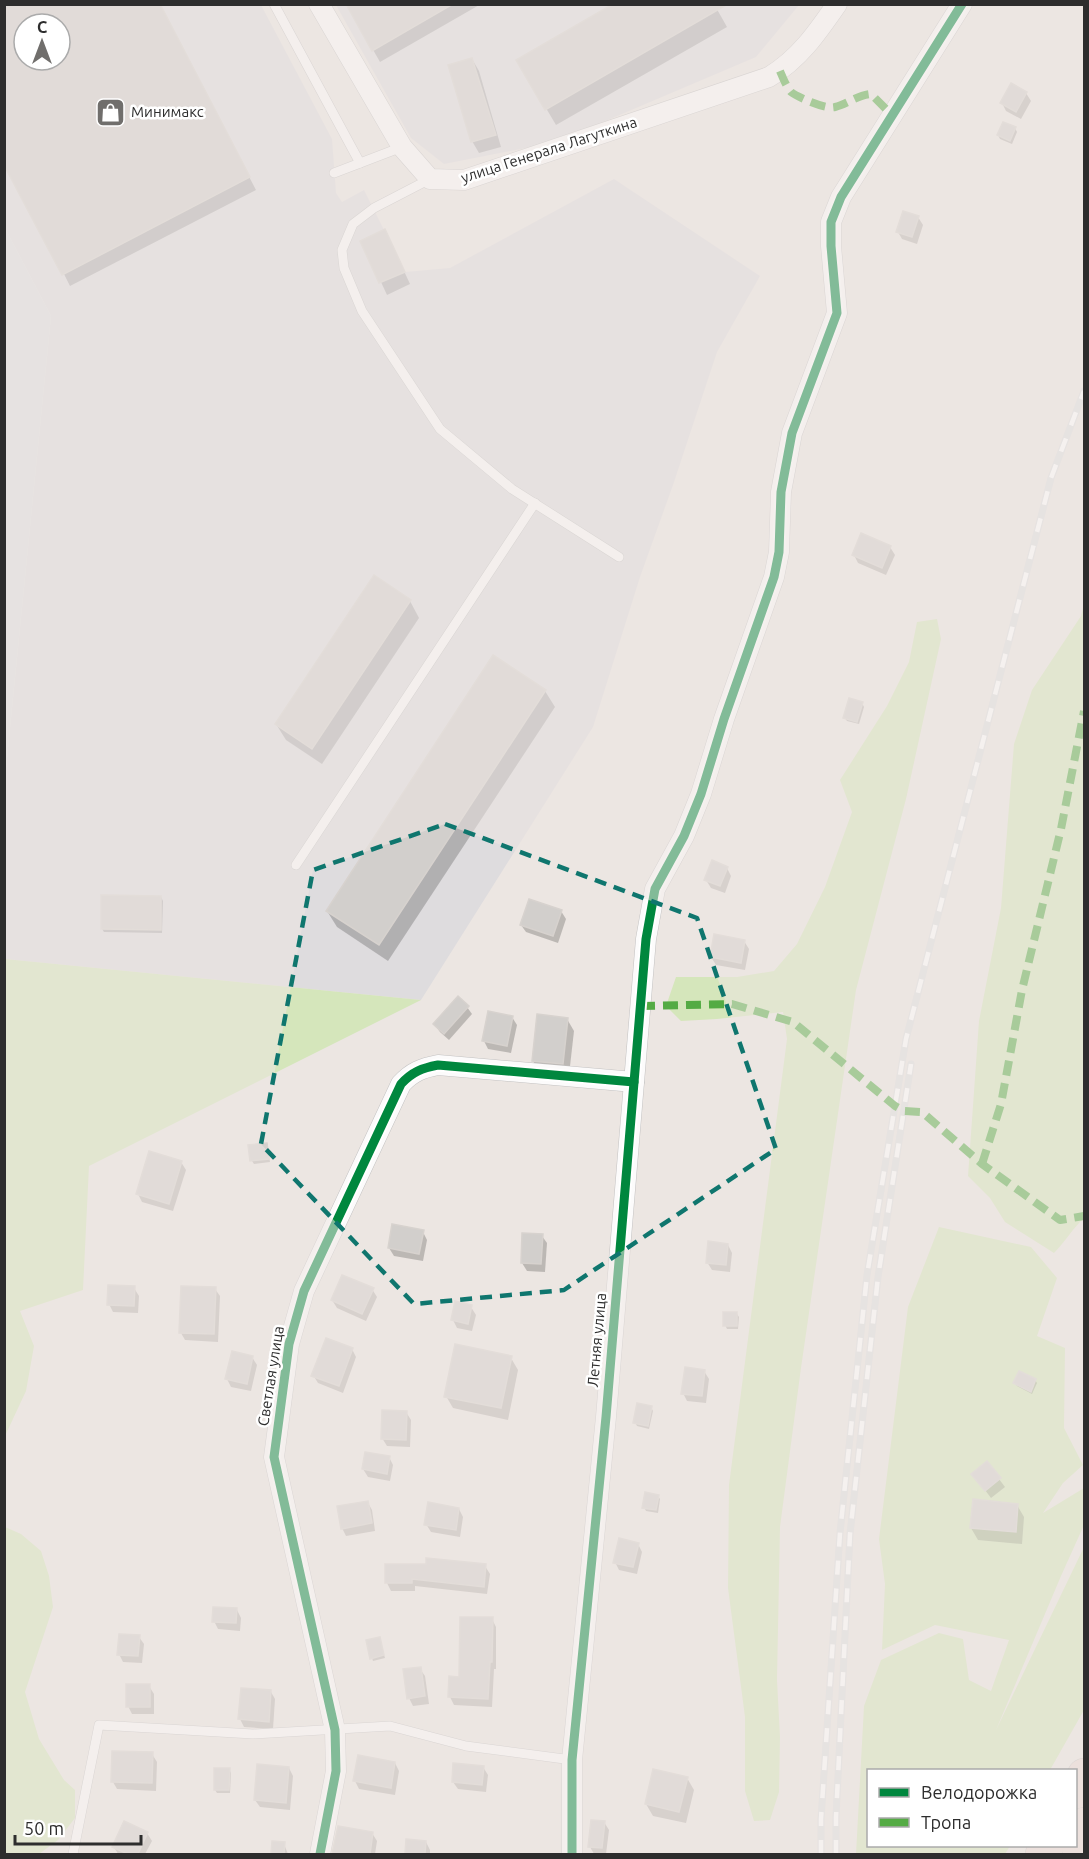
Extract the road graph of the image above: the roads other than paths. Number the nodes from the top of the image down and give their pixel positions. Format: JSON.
{"nodes":[{"id":1,"x":274,"y":4,"type":"edge"},
{"id":2,"x":319,"y":4,"type":"edge"},
{"id":3,"x":837,"y":4,"type":"edge"},
{"id":4,"x":962,"y":4,"type":"edge"},
{"id":5,"x":402,"y":147,"type":"junction"},
{"id":6,"x":360,"y":163,"type":"junction"},
{"id":7,"x":334,"y":173,"type":"dead end"},
{"id":8,"x":430,"y":179,"type":"junction"},
{"id":9,"x":535,"y":503,"type":"junction"},
{"id":10,"x":619,"y":557,"type":"dead end"},
{"id":11,"x":296,"y":865,"type":"dead end"},
{"id":12,"x":634,"y":1082,"type":"junction"},
{"id":13,"x":335,"y":1730,"type":"junction"},
{"id":14,"x":572,"y":1760,"type":"junction"},
{"id":15,"x":1084,"y":1775,"type":"edge"},
{"id":16,"x":1077,"y":1790,"type":"edge"},
{"id":17,"x":1084,"y":1824,"type":"edge"},
{"id":18,"x":1077,"y":1840,"type":"edge"},
{"id":19,"x":73,"y":1854,"type":"edge"},
{"id":20,"x":320,"y":1854,"type":"edge"},
{"id":21,"x":572,"y":1854,"type":"edge"}],
"edges":[{"from":1,"to":6,"type":"lane"},
{"from":2,"to":5,"type":"street"},
{"from":3,"to":8,"type":"street","name":"улица Генерала Лагуткина"},
{"from":4,"to":12,"type":"street","name":"Летняя улица"},
{"from":5,"to":6,"type":"lane"},
{"from":5,"to":8,"type":"street"},
{"from":6,"to":7,"type":"lane"},
{"from":8,"to":9,"type":"lane"},
{"from":9,"to":10,"type":"lane"},
{"from":9,"to":11,"type":"lane"},
{"from":12,"to":13,"type":"street","name":"Светлая улица"},
{"from":12,"to":14,"type":"street","name":"Летняя улица"},
{"from":13,"to":14,"type":"lane"},
{"from":13,"to":19,"type":"lane"},
{"from":13,"to":20,"type":"street","name":"Светлая улица"},
{"from":14,"to":21,"type":"street","name":"Летняя улица"},
{"from":15,"to":16,"type":"highway"},
{"from":17,"to":18,"type":"highway"}]}
